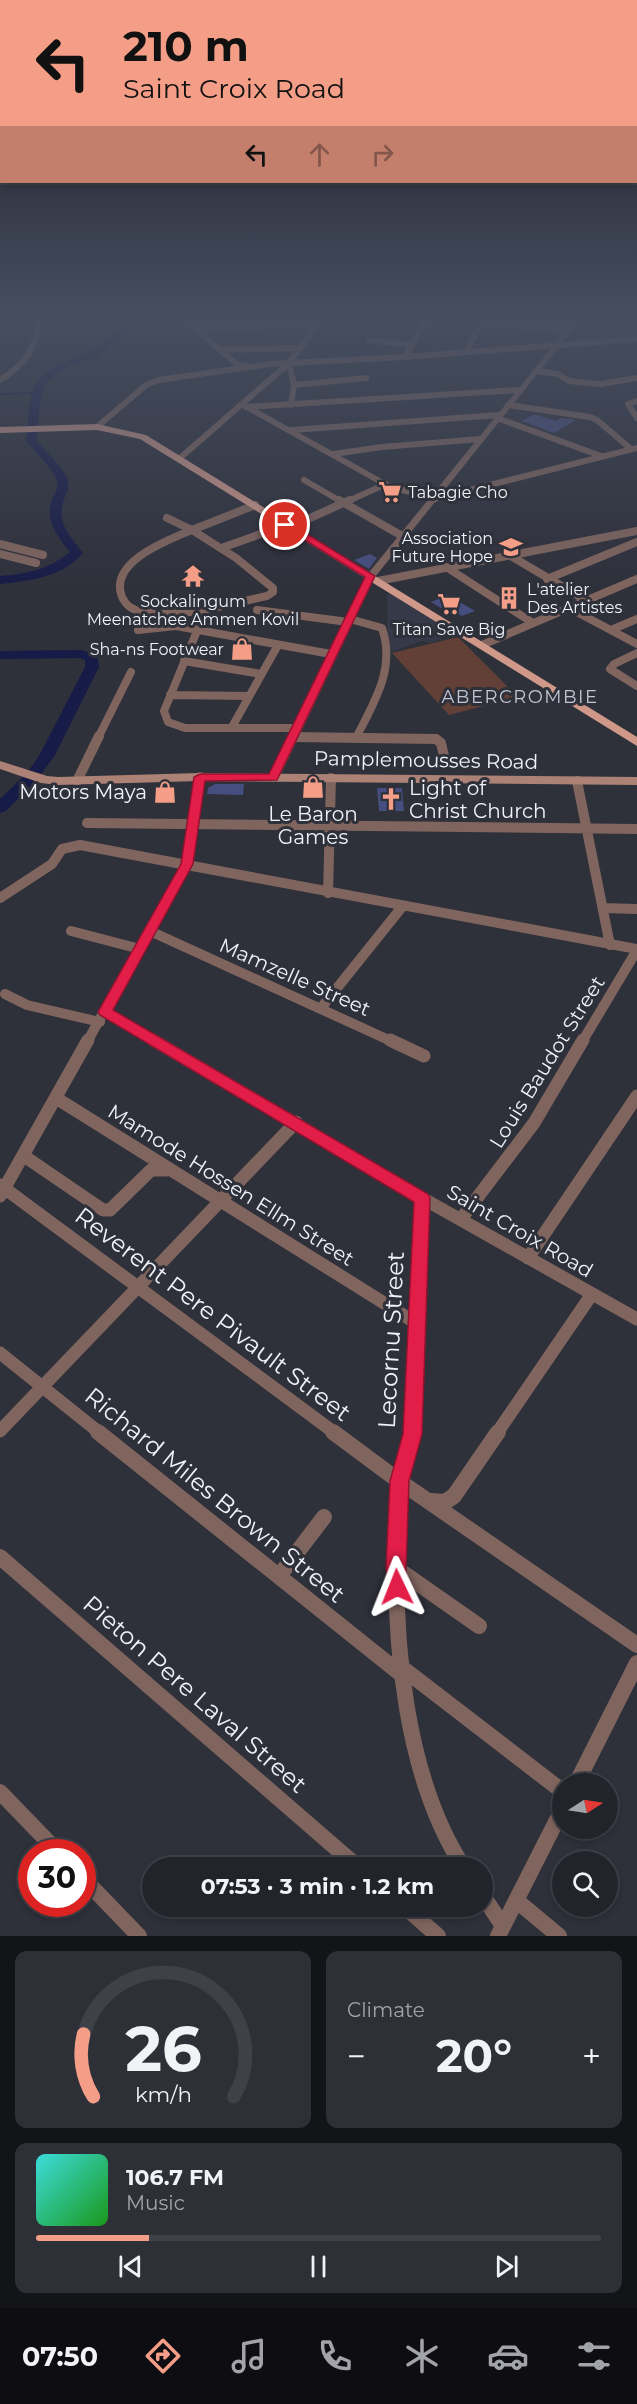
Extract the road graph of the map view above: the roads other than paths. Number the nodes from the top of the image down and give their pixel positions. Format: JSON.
{"nodes":[{"id":1,"x":119,"y":408,"type":"edge"},
{"id":2,"x":241,"y":408,"type":"edge"},
{"id":3,"x":246,"y":408,"type":"edge"},
{"id":4,"x":505,"y":408,"type":"edge"},
{"id":5,"x":531,"y":408,"type":"edge"},
{"id":6,"x":498,"y":417,"type":"junction"},
{"id":7,"x":97,"y":427,"type":"junction"},
{"id":8,"x":0,"y":430,"type":"edge"},
{"id":9,"x":292,"y":430,"type":"junction"},
{"id":10,"x":480,"y":439,"type":"junction"},
{"id":11,"x":634,"y":448,"type":"edge"},
{"id":12,"x":333,"y":454,"type":"junction"},
{"id":13,"x":601,"y":456,"type":"junction"},
{"id":14,"x":180,"y":458,"type":"junction"},
{"id":15,"x":304,"y":480,"type":"dead end"},
{"id":16,"x":386,"y":484,"type":"junction"},
{"id":17,"x":435,"y":498,"type":"junction"},
{"id":18,"x":344,"y":503,"type":"junction"},
{"id":19,"x":255,"y":505,"type":"junction"},
{"id":20,"x":167,"y":518,"type":"dead end"},
{"id":21,"x":287,"y":526,"type":"junction"},
{"id":22,"x":195,"y":530,"type":"junction"},
{"id":23,"x":637,"y":531,"type":"edge"},
{"id":24,"x":404,"y":537,"type":"junction"},
{"id":25,"x":637,"y":542,"type":"edge"},
{"id":26,"x":0,"y":544,"type":"edge"},
{"id":27,"x":224,"y":547,"type":"junction"},
{"id":28,"x":0,"y":554,"type":"edge"},
{"id":29,"x":44,"y":555,"type":"dead end"},
{"id":30,"x":508,"y":555,"type":"junction"},
{"id":31,"x":36,"y":563,"type":"dead end"},
{"id":32,"x":446,"y":567,"type":"junction"},
{"id":33,"x":374,"y":579,"type":"junction"},
{"id":34,"x":547,"y":579,"type":"junction"},
{"id":35,"x":637,"y":579,"type":"edge"},
{"id":36,"x":587,"y":601,"type":"junction"},
{"id":37,"x":571,"y":609,"type":"junction"},
{"id":38,"x":257,"y":610,"type":"dead end"},
{"id":39,"x":637,"y":619,"type":"edge"},
{"id":40,"x":349,"y":621,"type":"junction"},
{"id":41,"x":533,"y":623,"type":"junction"},
{"id":42,"x":138,"y":630,"type":"dead end"},
{"id":43,"x":612,"y":630,"type":"junction"},
{"id":44,"x":197,"y":631,"type":"junction"},
{"id":45,"x":637,"y":644,"type":"edge"},
{"id":46,"x":278,"y":645,"type":"junction"},
{"id":47,"x":482,"y":645,"type":"junction"},
{"id":48,"x":637,"y":653,"type":"edge"},
{"id":49,"x":331,"y":654,"type":"junction"},
{"id":50,"x":184,"y":661,"type":"junction"},
{"id":51,"x":131,"y":672,"type":"dead end"},
{"id":52,"x":261,"y":674,"type":"junction"},
{"id":53,"x":637,"y":686,"type":"edge"},
{"id":54,"x":170,"y":695,"type":"junction"},
{"id":55,"x":249,"y":696,"type":"junction"},
{"id":56,"x":232,"y":727,"type":"junction"},
{"id":57,"x":438,"y":728,"type":"dead end"},
{"id":58,"x":294,"y":733,"type":"junction"},
{"id":59,"x":356,"y":738,"type":"junction"},
{"id":60,"x":436,"y":739,"type":"junction"},
{"id":61,"x":637,"y":742,"type":"edge"},
{"id":62,"x":0,"y":765,"type":"edge"},
{"id":63,"x":446,"y":765,"type":"dead end"},
{"id":64,"x":200,"y":777,"type":"junction"},
{"id":65,"x":273,"y":778,"type":"junction"},
{"id":66,"x":331,"y":778,"type":"junction"},
{"id":67,"x":77,"y":781,"type":"junction"},
{"id":68,"x":577,"y":781,"type":"junction"},
{"id":69,"x":637,"y":781,"type":"edge"},
{"id":70,"x":87,"y":823,"type":"dead end"},
{"id":71,"x":193,"y":825,"type":"junction"},
{"id":72,"x":330,"y":826,"type":"junction"},
{"id":73,"x":586,"y":829,"type":"junction"},
{"id":74,"x":637,"y":829,"type":"edge"},
{"id":75,"x":187,"y":864,"type":"junction"},
{"id":76,"x":328,"y":893,"type":"junction"},
{"id":77,"x":0,"y":898,"type":"edge"},
{"id":78,"x":402,"y":907,"type":"junction"},
{"id":79,"x":603,"y":908,"type":"junction"},
{"id":80,"x":637,"y":909,"type":"edge"},
{"id":81,"x":71,"y":931,"type":"dead end"},
{"id":82,"x":150,"y":931,"type":"junction"},
{"id":83,"x":610,"y":945,"type":"junction"},
{"id":84,"x":141,"y":949,"type":"junction"},
{"id":85,"x":637,"y":950,"type":"edge"},
{"id":86,"x":5,"y":994,"type":"dead end"},
{"id":87,"x":321,"y":1008,"type":"junction"},
{"id":88,"x":103,"y":1017,"type":"junction"},
{"id":89,"x":424,"y":1056,"type":"dead end"},
{"id":90,"x":637,"y":1096,"type":"edge"},
{"id":91,"x":56,"y":1098,"type":"junction"},
{"id":92,"x":296,"y":1122,"type":"junction"},
{"id":93,"x":24,"y":1156,"type":"junction"},
{"id":94,"x":170,"y":1170,"type":"junction"},
{"id":95,"x":1,"y":1190,"type":"edge"},
{"id":96,"x":422,"y":1198,"type":"junction"},
{"id":97,"x":218,"y":1201,"type":"junction"},
{"id":98,"x":461,"y":1219,"type":"junction"},
{"id":99,"x":528,"y":1258,"type":"junction"},
{"id":100,"x":138,"y":1285,"type":"junction"},
{"id":101,"x":592,"y":1294,"type":"junction"},
{"id":102,"x":637,"y":1320,"type":"edge"},
{"id":103,"x":416,"y":1323,"type":"junction"},
{"id":104,"x":0,"y":1353,"type":"edge"},
{"id":105,"x":43,"y":1386,"type":"junction"},
{"id":106,"x":0,"y":1431,"type":"edge"},
{"id":107,"x":399,"y":1481,"type":"junction"},
{"id":108,"x":428,"y":1501,"type":"junction"},
{"id":109,"x":324,"y":1517,"type":"dead end"},
{"id":110,"x":0,"y":1557,"type":"edge"},
{"id":111,"x":396,"y":1568,"type":"junction"},
{"id":112,"x":279,"y":1576,"type":"junction"},
{"id":113,"x":479,"y":1626,"type":"dead end"},
{"id":114,"x":637,"y":1646,"type":"edge"},
{"id":115,"x":637,"y":1663,"type":"edge"},
{"id":116,"x":401,"y":1670,"type":"junction"},
{"id":117,"x":582,"y":1773,"type":"edge"},
{"id":118,"x":552,"y":1783,"type":"edge"},
{"id":119,"x":0,"y":1792,"type":"edge"},
{"id":120,"x":552,"y":1830,"type":"edge"},
{"id":121,"x":45,"y":1839,"type":"edge"},
{"id":122,"x":346,"y":1857,"type":"edge"},
{"id":123,"x":457,"y":1857,"type":"edge"},
{"id":124,"x":96,"y":1891,"type":"edge"},
{"id":125,"x":517,"y":1900,"type":"junction"},
{"id":126,"x":416,"y":1917,"type":"edge"},
{"id":127,"x":493,"y":1917,"type":"edge"},
{"id":128,"x":500,"y":1931,"type":"edge"},
{"id":129,"x":139,"y":1936,"type":"edge"},
{"id":130,"x":438,"y":1936,"type":"edge"},
{"id":131,"x":559,"y":1936,"type":"edge"}],
"edges":[{"from":1,"to":7,"type":"street"},
{"from":2,"to":14,"type":"street"},
{"from":3,"to":9,"type":"street"},
{"from":4,"to":6,"type":"street"},
{"from":5,"to":11,"type":"street"},
{"from":6,"to":9,"type":"street"},
{"from":6,"to":10,"type":"street"},
{"from":6,"to":13,"type":"street"},
{"from":7,"to":8,"type":"main road"},
{"from":7,"to":14,"type":"main road"},
{"from":9,"to":12,"type":"street"},
{"from":10,"to":12,"type":"street"},
{"from":10,"to":17,"type":"street"},
{"from":11,"to":13,"type":"street"},
{"from":12,"to":16,"type":"street"},
{"from":13,"to":17,"type":"street"},
{"from":14,"to":19,"type":"main road"},
{"from":15,"to":18,"type":"street"},
{"from":16,"to":17,"type":"street"},
{"from":16,"to":18,"type":"street"},
{"from":17,"to":24,"type":"street"},
{"from":18,"to":21,"type":"street"},
{"from":18,"to":24,"type":"street"},
{"from":19,"to":21,"type":"main road"},
{"from":19,"to":22,"type":"street"},
{"from":20,"to":22,"type":"street"},
{"from":21,"to":27,"type":"street"},
{"from":21,"to":33,"type":"main road"},
{"from":22,"to":27,"type":"street"},
{"from":22,"to":27,"type":"street"},
{"from":23,"to":30,"type":"street"},
{"from":24,"to":33,"type":"street"},
{"from":25,"to":34,"type":"street"},
{"from":26,"to":29,"type":"street"},
{"from":28,"to":31,"type":"street"},
{"from":30,"to":32,"type":"street"},
{"from":30,"to":34,"type":"street"},
{"from":32,"to":33,"type":"street"},
{"from":32,"to":41,"type":"street"},
{"from":33,"to":40,"type":"street"},
{"from":33,"to":47,"type":"main road"},
{"from":34,"to":36,"type":"street"},
{"from":35,"to":36,"type":"street"},
{"from":36,"to":37,"type":"street"},
{"from":37,"to":41,"type":"street"},
{"from":37,"to":43,"type":"street"},
{"from":38,"to":40,"type":"street"},
{"from":39,"to":43,"type":"street"},
{"from":40,"to":49,"type":"street"},
{"from":40,"to":59,"type":"street"},
{"from":41,"to":47,"type":"street"},
{"from":42,"to":44,"type":"street"},
{"from":43,"to":45,"type":"street"},
{"from":44,"to":46,"type":"street"},
{"from":44,"to":50,"type":"street"},
{"from":46,"to":49,"type":"street"},
{"from":46,"to":52,"type":"street"},
{"from":47,"to":61,"type":"main road"},
{"from":48,"to":53,"type":"street"},
{"from":49,"to":58,"type":"street"},
{"from":50,"to":52,"type":"street"},
{"from":50,"to":54,"type":"street"},
{"from":51,"to":67,"type":"street"},
{"from":52,"to":55,"type":"street"},
{"from":54,"to":55,"type":"street"},
{"from":54,"to":56,"type":"street"},
{"from":55,"to":56,"type":"street"},
{"from":56,"to":58,"type":"street"},
{"from":57,"to":60,"type":"street"},
{"from":58,"to":59,"type":"street"},
{"from":58,"to":65,"type":"street"},
{"from":59,"to":60,"type":"street"},
{"from":60,"to":63,"type":"street"},
{"from":62,"to":67,"type":"main road","name":"Pamplemousses Road"},
{"from":64,"to":65,"type":"main road","name":"Pamplemousses Road"},
{"from":64,"to":67,"type":"main road","name":"Pamplemousses Road"},
{"from":64,"to":71,"type":"street"},
{"from":65,"to":66,"type":"main road","name":"Pamplemousses Road"},
{"from":66,"to":68,"type":"main road","name":"Pamplemousses Road"},
{"from":66,"to":72,"type":"street"},
{"from":68,"to":69,"type":"main road","name":"Pamplemousses Road"},
{"from":68,"to":73,"type":"street"},
{"from":70,"to":71,"type":"street"},
{"from":71,"to":72,"type":"street"},
{"from":71,"to":75,"type":"street"},
{"from":72,"to":73,"type":"street"},
{"from":72,"to":76,"type":"street"},
{"from":73,"to":74,"type":"street"},
{"from":73,"to":79,"type":"street"},
{"from":75,"to":76,"type":"street"},
{"from":75,"to":77,"type":"street"},
{"from":75,"to":82,"type":"street"},
{"from":76,"to":78,"type":"street"},
{"from":78,"to":83,"type":"street"},
{"from":78,"to":87,"type":"street"},
{"from":79,"to":80,"type":"street"},
{"from":79,"to":83,"type":"street"},
{"from":81,"to":84,"type":"street"},
{"from":82,"to":84,"type":"street"},
{"from":82,"to":87,"type":"street","name":"Mamzelle Street"},
{"from":83,"to":85,"type":"street"},
{"from":84,"to":88,"type":"street"},
{"from":85,"to":98,"type":"street","name":"Louis Baudot Street"},
{"from":86,"to":88,"type":"street","name":"Saint Croix Road"},
{"from":87,"to":89,"type":"street","name":"Mamzelle Street"},
{"from":88,"to":91,"type":"street"},
{"from":88,"to":92,"type":"street","name":"Saint Croix Road"},
{"from":90,"to":99,"type":"street"},
{"from":91,"to":93,"type":"street"},
{"from":91,"to":94,"type":"street","name":"Mamode Hossen Ellm Street"},
{"from":92,"to":96,"type":"street","name":"Saint Croix Road"},
{"from":92,"to":97,"type":"street"},
{"from":93,"to":94,"type":"street"},
{"from":93,"to":95,"type":"street"},
{"from":94,"to":97,"type":"street","name":"Mamode Hossen Ellm Street"},
{"from":95,"to":100,"type":"street","name":"Reverent Pere Pivault Street"},
{"from":96,"to":98,"type":"street","name":"Saint Croix Road"},
{"from":96,"to":103,"type":"street","name":"Lecornu Street"},
{"from":97,"to":100,"type":"street"},
{"from":97,"to":103,"type":"street","name":"Mamode Hossen Ellm Street"},
{"from":98,"to":99,"type":"street","name":"Saint Croix Road"},
{"from":99,"to":101,"type":"street","name":"Saint Croix Road"},
{"from":100,"to":105,"type":"street"},
{"from":100,"to":107,"type":"street","name":"Reverent Pere Pivault Street"},
{"from":101,"to":102,"type":"street","name":"Saint Croix Road"},
{"from":101,"to":108,"type":"street"},
{"from":103,"to":107,"type":"street","name":"Lecornu Street"},
{"from":104,"to":105,"type":"street","name":"Richard Miles Brown Street"},
{"from":105,"to":106,"type":"street"},
{"from":105,"to":112,"type":"street","name":"Richard Miles Brown Street"},
{"from":107,"to":108,"type":"street","name":"Reverent Pere Pivault Street"},
{"from":107,"to":111,"type":"street","name":"Lecornu Street"},
{"from":108,"to":114,"type":"street","name":"Reverent Pere Pivault Street"},
{"from":109,"to":112,"type":"street"},
{"from":110,"to":122,"type":"street","name":"Pieton Pere Laval Street"},
{"from":111,"to":113,"type":"street"},
{"from":111,"to":116,"type":"street","name":"Lecornu Street"},
{"from":112,"to":116,"type":"street","name":"Richard Miles Brown Street"},
{"from":115,"to":117,"type":"street"},
{"from":116,"to":118,"type":"street","name":"Richard Miles Brown Street"},
{"from":116,"to":123,"type":"street","name":"Lecornu Street"},
{"from":119,"to":121,"type":"street"},
{"from":120,"to":125,"type":"street"},
{"from":124,"to":129,"type":"street"},
{"from":125,"to":128,"type":"street"},
{"from":125,"to":131,"type":"street"},
{"from":126,"to":130,"type":"street"},
{"from":127,"to":128,"type":"street"}]}
